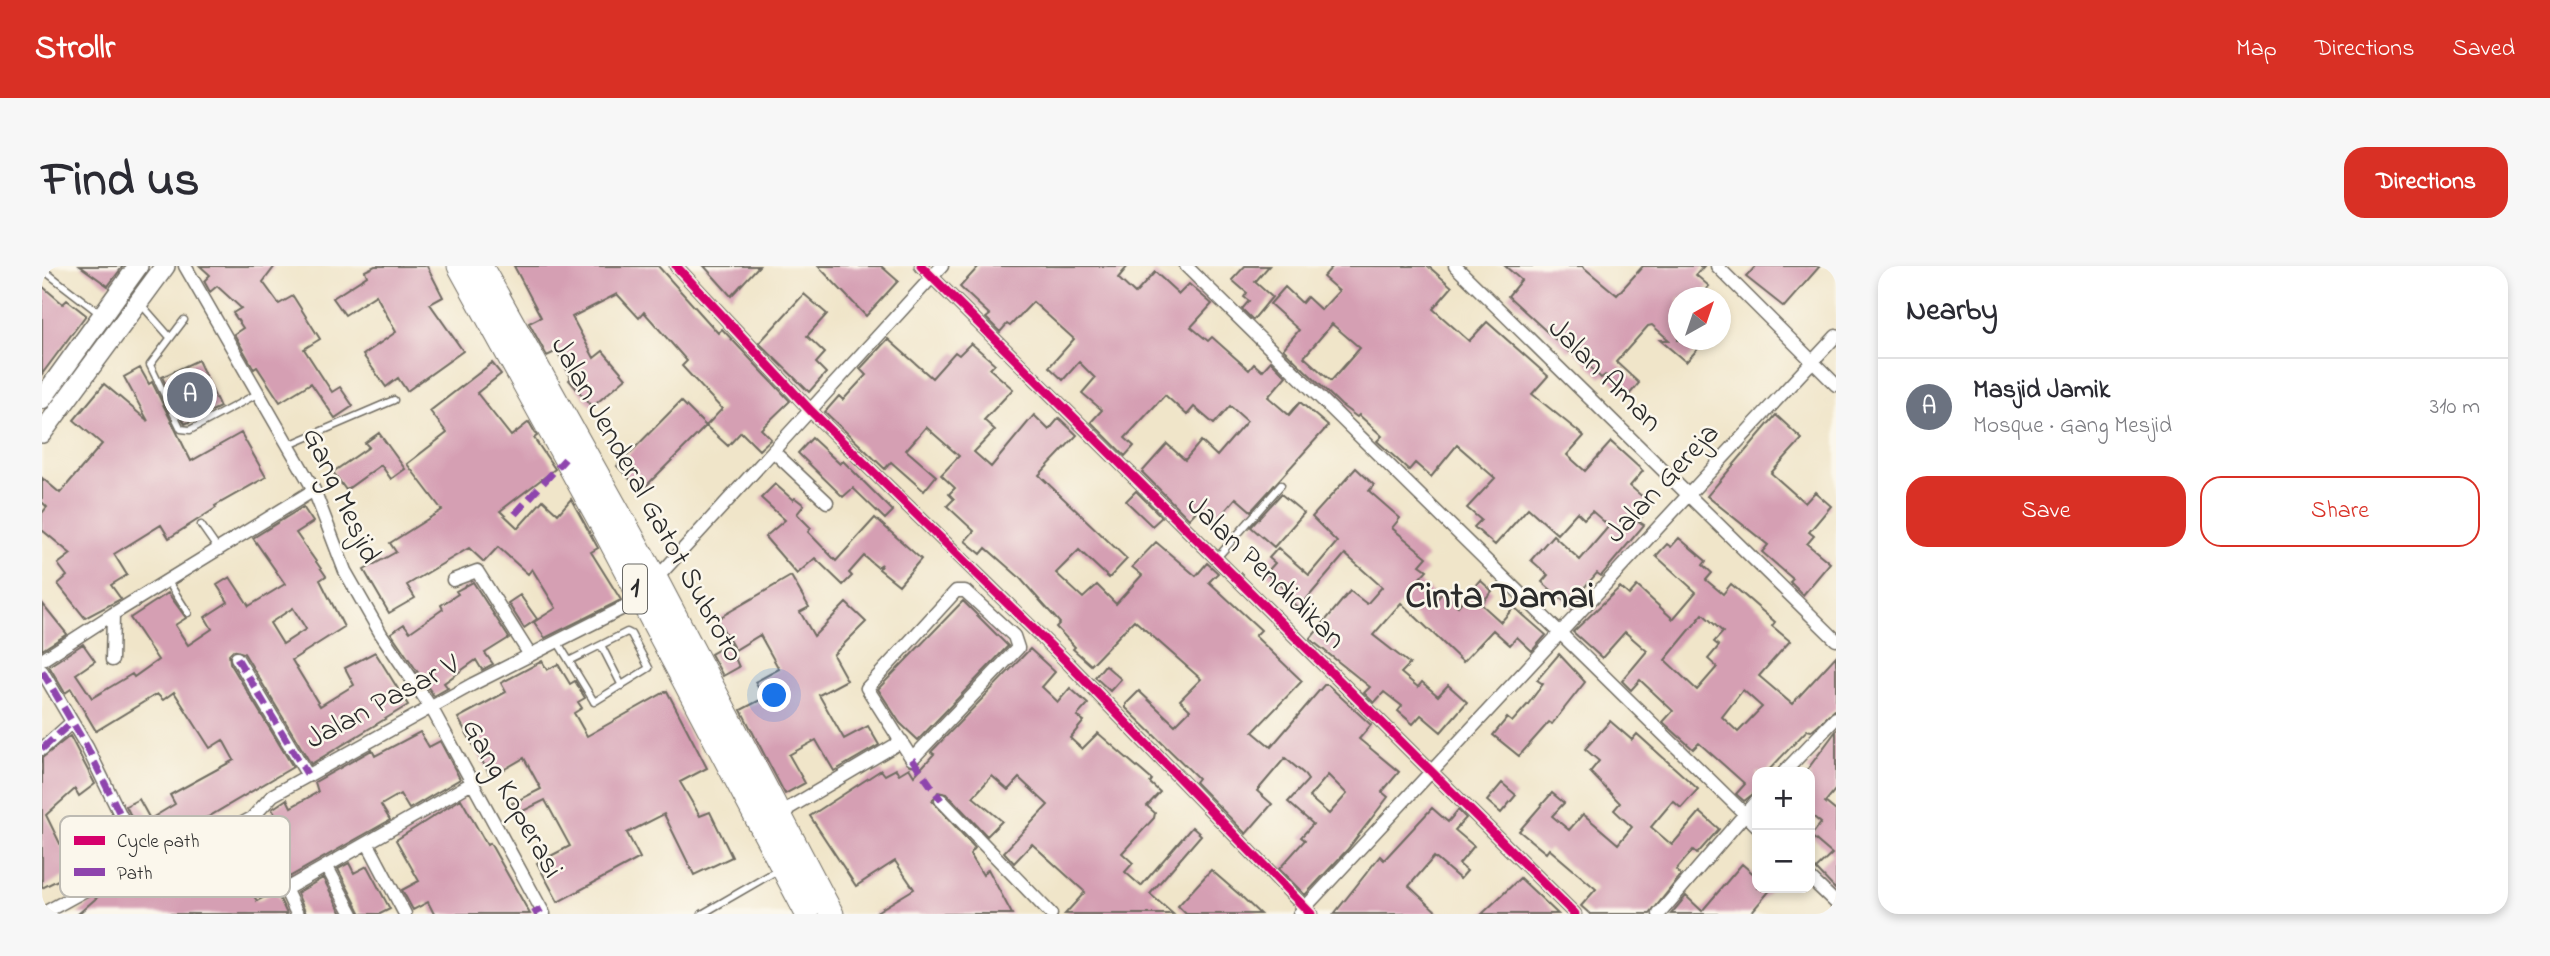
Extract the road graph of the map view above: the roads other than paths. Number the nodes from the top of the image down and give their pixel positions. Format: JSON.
{"nodes":[{"id":1,"x":138,"y":266,"type":"edge"},
{"id":2,"x":165,"y":266,"type":"edge"},
{"id":3,"x":185,"y":266,"type":"edge"},
{"id":4,"x":458,"y":266,"type":"edge"},
{"id":5,"x":481,"y":266,"type":"edge"},
{"id":6,"x":676,"y":266,"type":"edge"},
{"id":7,"x":921,"y":266,"type":"edge"},
{"id":8,"x":942,"y":266,"type":"edge"},
{"id":9,"x":1186,"y":266,"type":"edge"},
{"id":10,"x":1455,"y":266,"type":"edge"},
{"id":11,"x":1717,"y":266,"type":"edge"},
{"id":12,"x":42,"y":269,"type":"edge"},
{"id":13,"x":932,"y":278,"type":"junction"},
{"id":14,"x":140,"y":303,"type":"junction"},
{"id":15,"x":103,"y":316,"type":"junction"},
{"id":16,"x":184,"y":320,"type":"dead end"},
{"id":17,"x":1836,"y":335,"type":"edge"},
{"id":18,"x":169,"y":336,"type":"junction"},
{"id":19,"x":1812,"y":362,"type":"junction"},
{"id":20,"x":1836,"y":385,"type":"edge"},
{"id":21,"x":257,"y":394,"type":"junction"},
{"id":22,"x":42,"y":399,"type":"edge"},
{"id":23,"x":394,"y":401,"type":"dead end"},
{"id":24,"x":811,"y":411,"type":"junction"},
{"id":25,"x":42,"y":433,"type":"edge"},
{"id":26,"x":289,"y":445,"type":"junction"},
{"id":27,"x":773,"y":452,"type":"junction"},
{"id":28,"x":1281,"y":485,"type":"dead end"},
{"id":29,"x":314,"y":490,"type":"junction"},
{"id":30,"x":1688,"y":495,"type":"junction"},
{"id":31,"x":827,"y":502,"type":"dead end"},
{"id":32,"x":608,"y":515,"type":"junction"},
{"id":33,"x":201,"y":525,"type":"dead end"},
{"id":34,"x":217,"y":548,"type":"junction"},
{"id":35,"x":1215,"y":560,"type":"junction"},
{"id":36,"x":166,"y":579,"type":"junction"},
{"id":37,"x":656,"y":579,"type":"junction"},
{"id":38,"x":453,"y":580,"type":"dead end"},
{"id":39,"x":641,"y":598,"type":"junction"},
{"id":40,"x":188,"y":612,"type":"dead end"},
{"id":41,"x":113,"y":614,"type":"junction"},
{"id":42,"x":1560,"y":631,"type":"junction"},
{"id":43,"x":1836,"y":640,"type":"edge"},
{"id":44,"x":557,"y":641,"type":"junction"},
{"id":45,"x":601,"y":645,"type":"junction"},
{"id":46,"x":530,"y":655,"type":"junction"},
{"id":47,"x":237,"y":659,"type":"dead end"},
{"id":48,"x":42,"y":660,"type":"edge"},
{"id":49,"x":112,"y":660,"type":"dead end"},
{"id":50,"x":569,"y":660,"type":"junction"},
{"id":51,"x":42,"y":671,"type":"edge"},
{"id":52,"x":622,"y":686,"type":"junction"},
{"id":53,"x":432,"y":709,"type":"junction"},
{"id":54,"x":1836,"y":718,"type":"edge"},
{"id":55,"x":71,"y":723,"type":"junction"},
{"id":56,"x":902,"y":741,"type":"junction"},
{"id":57,"x":42,"y":748,"type":"edge"},
{"id":58,"x":1789,"y":767,"type":"edge"},
{"id":59,"x":1433,"y":772,"type":"junction"},
{"id":60,"x":307,"y":774,"type":"junction"},
{"id":61,"x":472,"y":783,"type":"junction"},
{"id":62,"x":941,"y":800,"type":"dead end"},
{"id":63,"x":1752,"y":805,"type":"edge"},
{"id":64,"x":1745,"y":813,"type":"junction"},
{"id":65,"x":779,"y":814,"type":"junction"},
{"id":66,"x":121,"y":816,"type":"edge"},
{"id":67,"x":255,"y":816,"type":"edge"},
{"id":68,"x":1752,"y":821,"type":"edge"},
{"id":69,"x":368,"y":844,"type":"junction"},
{"id":70,"x":327,"y":867,"type":"junction"},
{"id":71,"x":782,"y":867,"type":"junction"},
{"id":72,"x":1815,"y":883,"type":"edge"},
{"id":73,"x":290,"y":887,"type":"edge"},
{"id":74,"x":73,"y":897,"type":"edge"},
{"id":75,"x":290,"y":897,"type":"edge"},
{"id":76,"x":1836,"y":903,"type":"edge"},
{"id":77,"x":46,"y":912,"type":"edge"},
{"id":78,"x":540,"y":912,"type":"edge"},
{"id":79,"x":1305,"y":912,"type":"edge"},
{"id":80,"x":297,"y":914,"type":"edge"},
{"id":81,"x":352,"y":914,"type":"edge"},
{"id":82,"x":405,"y":914,"type":"edge"},
{"id":83,"x":702,"y":914,"type":"edge"},
{"id":84,"x":807,"y":914,"type":"edge"},
{"id":85,"x":832,"y":914,"type":"edge"},
{"id":86,"x":1051,"y":914,"type":"edge"},
{"id":87,"x":1575,"y":914,"type":"edge"},
{"id":88,"x":1659,"y":914,"type":"edge"}],
"edges":[{"from":1,"to":15,"type":"main road"},
{"from":2,"to":14,"type":"main road"},
{"from":3,"to":21,"type":"street","name":"Gang Mesjid"},
{"from":4,"to":32,"type":"highway","name":"Jalan Jenderal Gatot Subroto","number":"1"},
{"from":5,"to":32,"type":"highway","name":"Jalan Jenderal Gatot Subroto","number":"1"},
{"from":6,"to":24,"type":"street"},
{"from":7,"to":13,"type":"street","name":"Jalan Pendidikan"},
{"from":8,"to":13,"type":"street"},
{"from":9,"to":42,"type":"street"},
{"from":10,"to":30,"type":"street","name":"Jalan Aman"},
{"from":11,"to":19,"type":"street"},
{"from":12,"to":15,"type":"lane"},
{"from":13,"to":24,"type":"street"},
{"from":13,"to":35,"type":"street","name":"Jalan Pendidikan"},
{"from":14,"to":18,"type":"lane"},
{"from":14,"to":25,"type":"main road"},
{"from":15,"to":22,"type":"main road"},
{"from":16,"to":18,"type":"lane"},
{"from":17,"to":19,"type":"street","name":"Jalan Gereja"},
{"from":18,"to":21,"type":"lane"},
{"from":19,"to":20,"type":"street"},
{"from":19,"to":30,"type":"street","name":"Jalan Gereja"},
{"from":21,"to":26,"type":"street","name":"Gang Mesjid"},
{"from":23,"to":26,"type":"lane"},
{"from":24,"to":27,"type":"street"},
{"from":24,"to":79,"type":"street"},
{"from":26,"to":29,"type":"street","name":"Gang Mesjid"},
{"from":27,"to":31,"type":"street"},
{"from":27,"to":37,"type":"street"},
{"from":28,"to":35,"type":"lane"},
{"from":29,"to":34,"type":"street"},
{"from":29,"to":53,"type":"street","name":"Gang Mesjid"},
{"from":30,"to":42,"type":"street","name":"Jalan Gereja"},
{"from":30,"to":43,"type":"street","name":"Jalan Aman"},
{"from":32,"to":37,"type":"highway","name":"Jalan Jenderal Gatot Subroto","number":"1"},
{"from":32,"to":39,"type":"highway","name":"Jalan Jenderal Gatot Subroto","number":"1"},
{"from":33,"to":34,"type":"lane"},
{"from":34,"to":36,"type":"street"},
{"from":35,"to":59,"type":"street","name":"Jalan Pendidikan"},
{"from":36,"to":40,"type":"lane"},
{"from":36,"to":41,"type":"street"},
{"from":37,"to":65,"type":"highway","name":"Jalan Jenderal Gatot Subroto","number":"1"},
{"from":38,"to":46,"type":"street"},
{"from":39,"to":44,"type":"street","name":"Jalan Pasar V"},
{"from":39,"to":71,"type":"highway","name":"Jalan Jenderal Gatot Subroto","number":"1"},
{"from":41,"to":48,"type":"street"},
{"from":41,"to":49,"type":"street"},
{"from":42,"to":59,"type":"street","name":"Jalan Gereja"},
{"from":42,"to":64,"type":"street"},
{"from":44,"to":46,"type":"street","name":"Jalan Pasar V"},
{"from":44,"to":50,"type":"lane"},
{"from":45,"to":50,"type":"lane"},
{"from":45,"to":52,"type":"lane"},
{"from":45,"to":52,"type":"lane"},
{"from":46,"to":53,"type":"street","name":"Jalan Pasar V"},
{"from":47,"to":60,"type":"street"},
{"from":50,"to":52,"type":"lane"},
{"from":51,"to":55,"type":"street"},
{"from":53,"to":60,"type":"street","name":"Jalan Pasar V"},
{"from":53,"to":61,"type":"street","name":"Gang Koperasi"},
{"from":54,"to":58,"type":"street"},
{"from":55,"to":57,"type":"street"},
{"from":55,"to":66,"type":"street"},
{"from":56,"to":56,"type":"street"},
{"from":56,"to":65,"type":"street"},
{"from":59,"to":79,"type":"street","name":"Jalan Gereja"},
{"from":59,"to":87,"type":"street","name":"Jalan Pendidikan"},
{"from":60,"to":67,"type":"street","name":"Jalan Pasar V"},
{"from":61,"to":69,"type":"street"},
{"from":61,"to":78,"type":"street","name":"Gang Koperasi"},
{"from":62,"to":86,"type":"street"},
{"from":63,"to":64,"type":"street"},
{"from":64,"to":68,"type":"street"},
{"from":64,"to":88,"type":"street"},
{"from":65,"to":85,"type":"highway","name":"Jalan Jenderal Gatot Subroto","number":"1"},
{"from":69,"to":70,"type":"street"},
{"from":69,"to":82,"type":"street"},
{"from":70,"to":73,"type":"street"},
{"from":70,"to":81,"type":"street"},
{"from":71,"to":83,"type":"lane"},
{"from":71,"to":84,"type":"highway","name":"Jalan Jenderal Gatot Subroto","number":"1"},
{"from":72,"to":76,"type":"street"},
{"from":74,"to":77,"type":"street","name":"Jalan Pasar V"},
{"from":75,"to":80,"type":"street"}]}
